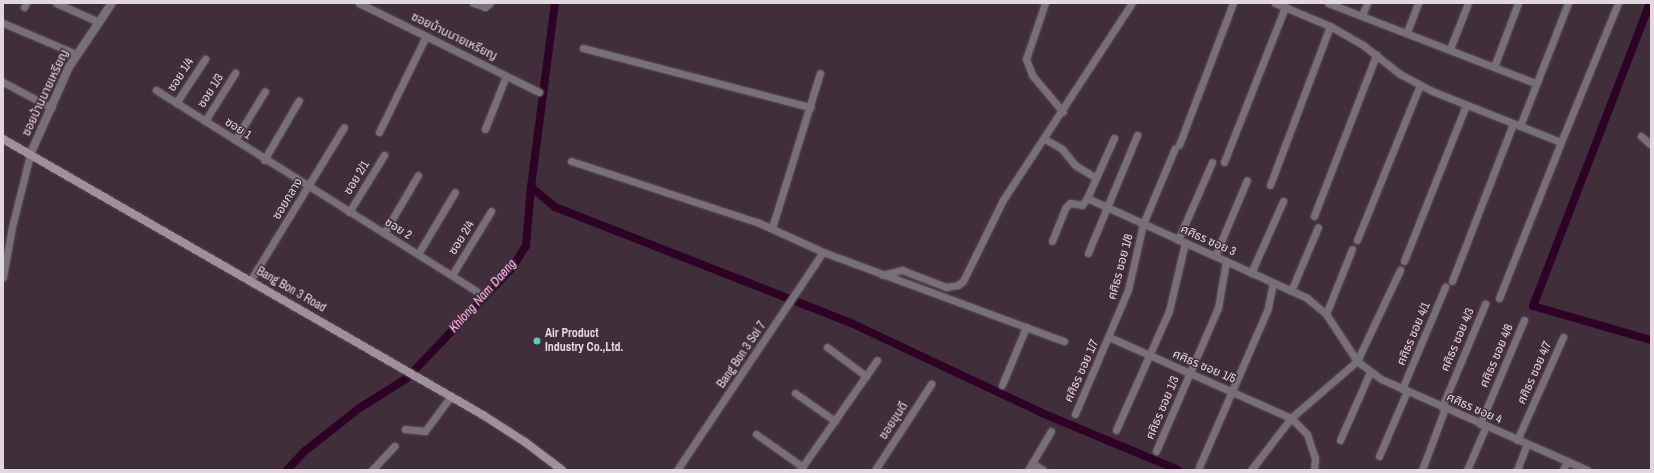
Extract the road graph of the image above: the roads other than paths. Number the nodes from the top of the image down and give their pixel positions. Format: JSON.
{"nodes":[{"id":1,"x":56,"y":3,"type":"edge"},
{"id":2,"x":112,"y":3,"type":"edge"},
{"id":3,"x":359,"y":3,"type":"edge"},
{"id":4,"x":473,"y":3,"type":"edge"},
{"id":5,"x":490,"y":3,"type":"edge"},
{"id":6,"x":1045,"y":3,"type":"edge"},
{"id":7,"x":1132,"y":3,"type":"edge"},
{"id":8,"x":1232,"y":3,"type":"edge"},
{"id":9,"x":1275,"y":3,"type":"edge"},
{"id":10,"x":1328,"y":3,"type":"edge"},
{"id":11,"x":1367,"y":3,"type":"edge"},
{"id":12,"x":1418,"y":3,"type":"edge"},
{"id":13,"x":1468,"y":3,"type":"edge"},
{"id":14,"x":1518,"y":3,"type":"edge"},
{"id":15,"x":1568,"y":3,"type":"edge"},
{"id":16,"x":1618,"y":3,"type":"edge"},
{"id":17,"x":1285,"y":7,"type":"junction"},
{"id":18,"x":1362,"y":15,"type":"junction"},
{"id":19,"x":99,"y":22,"type":"junction"},
{"id":20,"x":3,"y":23,"type":"edge"},
{"id":21,"x":1330,"y":26,"type":"junction"},
{"id":22,"x":1407,"y":32,"type":"junction"},
{"id":23,"x":426,"y":36,"type":"junction"},
{"id":24,"x":583,"y":48,"type":"dead end"},
{"id":25,"x":1450,"y":49,"type":"junction"},
{"id":26,"x":76,"y":54,"type":"junction"},
{"id":27,"x":1376,"y":55,"type":"junction"},
{"id":28,"x":205,"y":59,"type":"dead end"},
{"id":29,"x":1494,"y":67,"type":"junction"},
{"id":30,"x":235,"y":73,"type":"dead end"},
{"id":31,"x":820,"y":73,"type":"dead end"},
{"id":32,"x":506,"y":76,"type":"junction"},
{"id":33,"x":3,"y":82,"type":"edge"},
{"id":34,"x":1536,"y":83,"type":"junction"},
{"id":35,"x":1420,"y":85,"type":"junction"},
{"id":36,"x":156,"y":90,"type":"dead end"},
{"id":37,"x":265,"y":91,"type":"dead end"},
{"id":38,"x":539,"y":92,"type":"dead end"},
{"id":39,"x":299,"y":100,"type":"dead end"},
{"id":40,"x":176,"y":103,"type":"junction"},
{"id":41,"x":1466,"y":105,"type":"junction"},
{"id":42,"x":810,"y":107,"type":"junction"},
{"id":43,"x":52,"y":108,"type":"junction"},
{"id":44,"x":1063,"y":112,"type":"junction"},
{"id":45,"x":205,"y":121,"type":"junction"},
{"id":46,"x":1516,"y":125,"type":"junction"},
{"id":47,"x":344,"y":128,"type":"dead end"},
{"id":48,"x":485,"y":129,"type":"dead end"},
{"id":49,"x":379,"y":132,"type":"dead end"},
{"id":50,"x":1137,"y":135,"type":"dead end"},
{"id":51,"x":1641,"y":136,"type":"dead end"},
{"id":52,"x":1114,"y":138,"type":"dead end"},
{"id":53,"x":3,"y":139,"type":"edge"},
{"id":54,"x":1045,"y":139,"type":"junction"},
{"id":55,"x":235,"y":140,"type":"junction"},
{"id":56,"x":1562,"y":142,"type":"junction"},
{"id":57,"x":1651,"y":145,"type":"edge"},
{"id":58,"x":384,"y":155,"type":"dead end"},
{"id":59,"x":30,"y":156,"type":"junction"},
{"id":60,"x":264,"y":160,"type":"junction"},
{"id":61,"x":571,"y":161,"type":"dead end"},
{"id":62,"x":1212,"y":162,"type":"dead end"},
{"id":63,"x":1224,"y":162,"type":"dead end"},
{"id":64,"x":418,"y":175,"type":"dead end"},
{"id":65,"x":1091,"y":175,"type":"dead end"},
{"id":66,"x":1247,"y":180,"type":"dead end"},
{"id":67,"x":1270,"y":184,"type":"dead end"},
{"id":68,"x":308,"y":187,"type":"junction"},
{"id":69,"x":455,"y":192,"type":"dead end"},
{"id":70,"x":1087,"y":198,"type":"junction"},
{"id":71,"x":1283,"y":201,"type":"dead end"},
{"id":72,"x":1108,"y":207,"type":"junction"},
{"id":73,"x":491,"y":211,"type":"dead end"},
{"id":74,"x":350,"y":212,"type":"junction"},
{"id":75,"x":1314,"y":216,"type":"dead end"},
{"id":76,"x":1143,"y":224,"type":"junction"},
{"id":77,"x":1318,"y":227,"type":"dead end"},
{"id":78,"x":772,"y":228,"type":"junction"},
{"id":79,"x":384,"y":233,"type":"junction"},
{"id":80,"x":1357,"y":240,"type":"dead end"},
{"id":81,"x":1052,"y":241,"type":"dead end"},
{"id":82,"x":1181,"y":241,"type":"junction"},
{"id":83,"x":1352,"y":249,"type":"dead end"},
{"id":84,"x":823,"y":252,"type":"junction"},
{"id":85,"x":1088,"y":253,"type":"dead end"},
{"id":86,"x":418,"y":254,"type":"junction"},
{"id":87,"x":1215,"y":256,"type":"junction"},
{"id":88,"x":1226,"y":261,"type":"junction"},
{"id":89,"x":1404,"y":261,"type":"dead end"},
{"id":90,"x":1400,"y":270,"type":"dead end"},
{"id":91,"x":1251,"y":273,"type":"junction"},
{"id":92,"x":452,"y":275,"type":"junction"},
{"id":93,"x":882,"y":275,"type":"junction"},
{"id":94,"x":3,"y":277,"type":"edge"},
{"id":95,"x":1452,"y":280,"type":"dead end"},
{"id":96,"x":250,"y":281,"type":"junction"},
{"id":97,"x":1273,"y":283,"type":"junction"},
{"id":98,"x":1445,"y":287,"type":"dead end"},
{"id":99,"x":476,"y":291,"type":"dead end"},
{"id":100,"x":1291,"y":291,"type":"junction"},
{"id":101,"x":1499,"y":298,"type":"dead end"},
{"id":102,"x":1485,"y":304,"type":"dead end"},
{"id":103,"x":1326,"y":314,"type":"junction"},
{"id":104,"x":1524,"y":320,"type":"dead end"},
{"id":105,"x":1026,"y":327,"type":"junction"},
{"id":106,"x":1109,"y":337,"type":"junction"},
{"id":107,"x":1563,"y":337,"type":"dead end"},
{"id":108,"x":1064,"y":341,"type":"dead end"},
{"id":109,"x":827,"y":347,"type":"dead end"},
{"id":110,"x":1149,"y":355,"type":"junction"},
{"id":111,"x":877,"y":360,"type":"dead end"},
{"id":112,"x":1357,"y":361,"type":"junction"},
{"id":113,"x":1370,"y":372,"type":"junction"},
{"id":114,"x":1190,"y":373,"type":"junction"},
{"id":115,"x":866,"y":376,"type":"junction"},
{"id":116,"x":931,"y":384,"type":"dead end"},
{"id":117,"x":1002,"y":385,"type":"dead end"},
{"id":118,"x":1232,"y":390,"type":"junction"},
{"id":119,"x":1404,"y":390,"type":"junction"},
{"id":120,"x":795,"y":393,"type":"dead end"},
{"id":121,"x":452,"y":396,"type":"junction"},
{"id":122,"x":1444,"y":407,"type":"junction"},
{"id":123,"x":1075,"y":414,"type":"dead end"},
{"id":124,"x":1291,"y":418,"type":"junction"},
{"id":125,"x":835,"y":421,"type":"junction"},
{"id":126,"x":1483,"y":425,"type":"junction"},
{"id":127,"x":405,"y":429,"type":"dead end"},
{"id":128,"x":1116,"y":430,"type":"dead end"},
{"id":129,"x":1051,"y":431,"type":"dead end"},
{"id":130,"x":756,"y":434,"type":"dead end"},
{"id":131,"x":1340,"y":440,"type":"dead end"},
{"id":132,"x":1517,"y":440,"type":"junction"},
{"id":133,"x":1527,"y":444,"type":"junction"},
{"id":134,"x":394,"y":446,"type":"dead end"},
{"id":135,"x":1156,"y":451,"type":"dead end"},
{"id":136,"x":1380,"y":456,"type":"dead end"},
{"id":137,"x":1567,"y":461,"type":"junction"},
{"id":138,"x":1030,"y":467,"type":"edge"},
{"id":139,"x":1199,"y":467,"type":"dead end"},
{"id":140,"x":802,"y":468,"type":"edge"},
{"id":141,"x":372,"y":470,"type":"edge"},
{"id":142,"x":562,"y":470,"type":"edge"},
{"id":143,"x":677,"y":470,"type":"edge"},
{"id":144,"x":875,"y":470,"type":"edge"},
{"id":145,"x":1043,"y":470,"type":"edge"},
{"id":146,"x":1251,"y":470,"type":"edge"},
{"id":147,"x":1314,"y":470,"type":"edge"},
{"id":148,"x":1422,"y":470,"type":"edge"},
{"id":149,"x":1467,"y":470,"type":"edge"},
{"id":150,"x":1517,"y":470,"type":"edge"},
{"id":151,"x":1564,"y":470,"type":"edge"},
{"id":152,"x":1587,"y":470,"type":"edge"}],
"edges":[{"from":1,"to":19,"type":"street"},
{"from":2,"to":19,"type":"street","name":"ซอยบ้านนายเหรียญ"},
{"from":3,"to":23,"type":"street","name":"ซอยบ้านนายเหรียญ"},
{"from":4,"to":5,"type":"street"},
{"from":6,"to":44,"type":"street"},
{"from":7,"to":44,"type":"street"},
{"from":8,"to":76,"type":"street","name":"ศศิธร ซอย 1/8"},
{"from":9,"to":17,"type":"street"},
{"from":10,"to":18,"type":"street"},
{"from":11,"to":18,"type":"street"},
{"from":12,"to":22,"type":"street"},
{"from":13,"to":25,"type":"street"},
{"from":14,"to":29,"type":"street"},
{"from":15,"to":34,"type":"street"},
{"from":16,"to":56,"type":"street"},
{"from":17,"to":21,"type":"street"},
{"from":17,"to":63,"type":"street"},
{"from":18,"to":22,"type":"street"},
{"from":19,"to":26,"type":"street","name":"ซอยบ้านนายเหรียญ"},
{"from":20,"to":26,"type":"street"},
{"from":21,"to":27,"type":"street"},
{"from":21,"to":67,"type":"street"},
{"from":22,"to":25,"type":"street"},
{"from":23,"to":32,"type":"street","name":"ซอยบ้านนายเหรียญ"},
{"from":23,"to":49,"type":"street"},
{"from":24,"to":42,"type":"street"},
{"from":25,"to":29,"type":"street"},
{"from":26,"to":43,"type":"street","name":"ซอยบ้านนายเหรียญ"},
{"from":27,"to":35,"type":"street"},
{"from":27,"to":75,"type":"street"},
{"from":28,"to":40,"type":"street","name":"ซอย 1/4"},
{"from":29,"to":34,"type":"street"},
{"from":30,"to":45,"type":"street","name":"ซอย 1/3"},
{"from":31,"to":42,"type":"street"},
{"from":32,"to":38,"type":"street","name":"ซอยบ้านนายเหรียญ"},
{"from":32,"to":48,"type":"street"},
{"from":33,"to":43,"type":"street"},
{"from":34,"to":46,"type":"street"},
{"from":35,"to":41,"type":"street"},
{"from":35,"to":80,"type":"street"},
{"from":36,"to":40,"type":"street","name":"ซอย 1"},
{"from":37,"to":55,"type":"street"},
{"from":39,"to":60,"type":"street"},
{"from":40,"to":45,"type":"street","name":"ซอย 1"},
{"from":41,"to":46,"type":"street"},
{"from":41,"to":89,"type":"street"},
{"from":42,"to":78,"type":"street"},
{"from":43,"to":59,"type":"street","name":"ซอยบ้านนายเหรียญ"},
{"from":44,"to":54,"type":"street"},
{"from":45,"to":55,"type":"street","name":"ซอย 1"},
{"from":46,"to":56,"type":"street"},
{"from":46,"to":95,"type":"street"},
{"from":47,"to":68,"type":"street","name":"ซอยกลาง"},
{"from":50,"to":72,"type":"street"},
{"from":51,"to":57,"type":"street"},
{"from":52,"to":70,"type":"street"},
{"from":53,"to":59,"type":"main road","name":"Bang Bon 3 Road"},
{"from":54,"to":65,"type":"street"},
{"from":54,"to":93,"type":"street"},
{"from":55,"to":60,"type":"street","name":"ซอย 1"},
{"from":56,"to":101,"type":"street"},
{"from":58,"to":74,"type":"street","name":"ซอย 2/1"},
{"from":59,"to":94,"type":"street"},
{"from":59,"to":96,"type":"main road","name":"Bang Bon 3 Road"},
{"from":60,"to":68,"type":"street","name":"ซอย 1"},
{"from":61,"to":78,"type":"street"},
{"from":62,"to":82,"type":"street"},
{"from":64,"to":79,"type":"street"},
{"from":66,"to":87,"type":"street"},
{"from":68,"to":74,"type":"street","name":"ซอย 2"},
{"from":68,"to":96,"type":"street","name":"ซอยกลาง"},
{"from":69,"to":86,"type":"street"},
{"from":70,"to":72,"type":"street","name":"ศศิธร ซอย 3"},
{"from":70,"to":81,"type":"street"},
{"from":71,"to":91,"type":"street"},
{"from":72,"to":76,"type":"street","name":"ศศิธร ซอย 3"},
{"from":72,"to":85,"type":"street"},
{"from":73,"to":92,"type":"street","name":"ซอย 2/4"},
{"from":74,"to":79,"type":"street","name":"ซอย 2"},
{"from":76,"to":82,"type":"street","name":"ศศิธร ซอย 3"},
{"from":76,"to":106,"type":"street","name":"ศศิธร ซอย 1/8"},
{"from":77,"to":100,"type":"street"},
{"from":78,"to":84,"type":"street"},
{"from":79,"to":86,"type":"street","name":"ซอย 2"},
{"from":82,"to":87,"type":"street","name":"ศศิธร ซอย 3"},
{"from":82,"to":110,"type":"street"},
{"from":83,"to":103,"type":"street"},
{"from":84,"to":93,"type":"street"},
{"from":84,"to":143,"type":"street","name":"Bang Bon 3 Soi 7"},
{"from":86,"to":92,"type":"street","name":"ซอย 2"},
{"from":87,"to":88,"type":"street","name":"ศศิธร ซอย 3"},
{"from":88,"to":91,"type":"street","name":"ศศิธร ซอย 3"},
{"from":88,"to":114,"type":"street","name":"ศศิธร ซอย 1/3"},
{"from":90,"to":112,"type":"street"},
{"from":91,"to":97,"type":"street","name":"ศศิธร ซอย 3"},
{"from":92,"to":99,"type":"street","name":"ซอย 2"},
{"from":93,"to":105,"type":"street"},
{"from":96,"to":121,"type":"main road","name":"Bang Bon 3 Road"},
{"from":97,"to":100,"type":"street","name":"ศศิธร ซอย 3"},
{"from":97,"to":118,"type":"street"},
{"from":98,"to":119,"type":"street","name":"ศศิธร ซอย 4/1"},
{"from":100,"to":103,"type":"street","name":"ศศิธร ซอย 3"},
{"from":102,"to":122,"type":"street","name":"ศศิธร ซอย 4/3"},
{"from":103,"to":112,"type":"street","name":"ศศิธร ซอย 3"},
{"from":104,"to":126,"type":"street","name":"ศศิธร ซอย 4/8"},
{"from":105,"to":108,"type":"street"},
{"from":105,"to":117,"type":"street"},
{"from":106,"to":110,"type":"street","name":"ศศิธร ซอย 1/5"},
{"from":106,"to":123,"type":"street","name":"ศศิธร ซอย 1/7"},
{"from":107,"to":132,"type":"street","name":"ศศิธร ซอย 4/7"},
{"from":109,"to":115,"type":"street"},
{"from":110,"to":114,"type":"street","name":"ศศิธร ซอย 1/5"},
{"from":110,"to":128,"type":"street"},
{"from":111,"to":115,"type":"street"},
{"from":112,"to":113,"type":"street","name":"ศศิธร ซอย 4"},
{"from":112,"to":124,"type":"street"},
{"from":113,"to":119,"type":"street","name":"ศศิธร ซอย 4"},
{"from":113,"to":131,"type":"street"},
{"from":114,"to":118,"type":"street","name":"ศศิธร ซอย 1/5"},
{"from":114,"to":135,"type":"street","name":"ศศิธร ซอย 1/3"},
{"from":115,"to":125,"type":"street"},
{"from":116,"to":144,"type":"street","name":"ซอยขุนดี"},
{"from":118,"to":124,"type":"street","name":"ศศิธร ซอย 1/5"},
{"from":118,"to":139,"type":"street"},
{"from":119,"to":122,"type":"street","name":"ศศิธร ซอย 4"},
{"from":119,"to":136,"type":"street","name":"ศศิธร ซอย 4/1"},
{"from":120,"to":125,"type":"street"},
{"from":121,"to":127,"type":"street"},
{"from":121,"to":142,"type":"main road","name":"Bang Bon 3 Road"},
{"from":122,"to":126,"type":"street","name":"ศศิธร ซอย 4"},
{"from":122,"to":148,"type":"street","name":"ศศิธร ซอย 4/3"},
{"from":124,"to":146,"type":"street"},
{"from":124,"to":147,"type":"street","name":"ศศิธร ซอย 1/5"},
{"from":125,"to":140,"type":"street"},
{"from":126,"to":132,"type":"street","name":"ศศิธร ซอย 4"},
{"from":126,"to":149,"type":"street","name":"ศศิธร ซอย 4/8"},
{"from":129,"to":138,"type":"street"},
{"from":130,"to":140,"type":"street"},
{"from":132,"to":133,"type":"street","name":"ศศิธร ซอย 4"},
{"from":133,"to":137,"type":"street","name":"ศศิธร ซอย 4"},
{"from":133,"to":150,"type":"street"},
{"from":134,"to":141,"type":"street"},
{"from":137,"to":151,"type":"street"},
{"from":137,"to":152,"type":"street","name":"ศศิธร ซอย 4"},
{"from":138,"to":145,"type":"street"}]}
